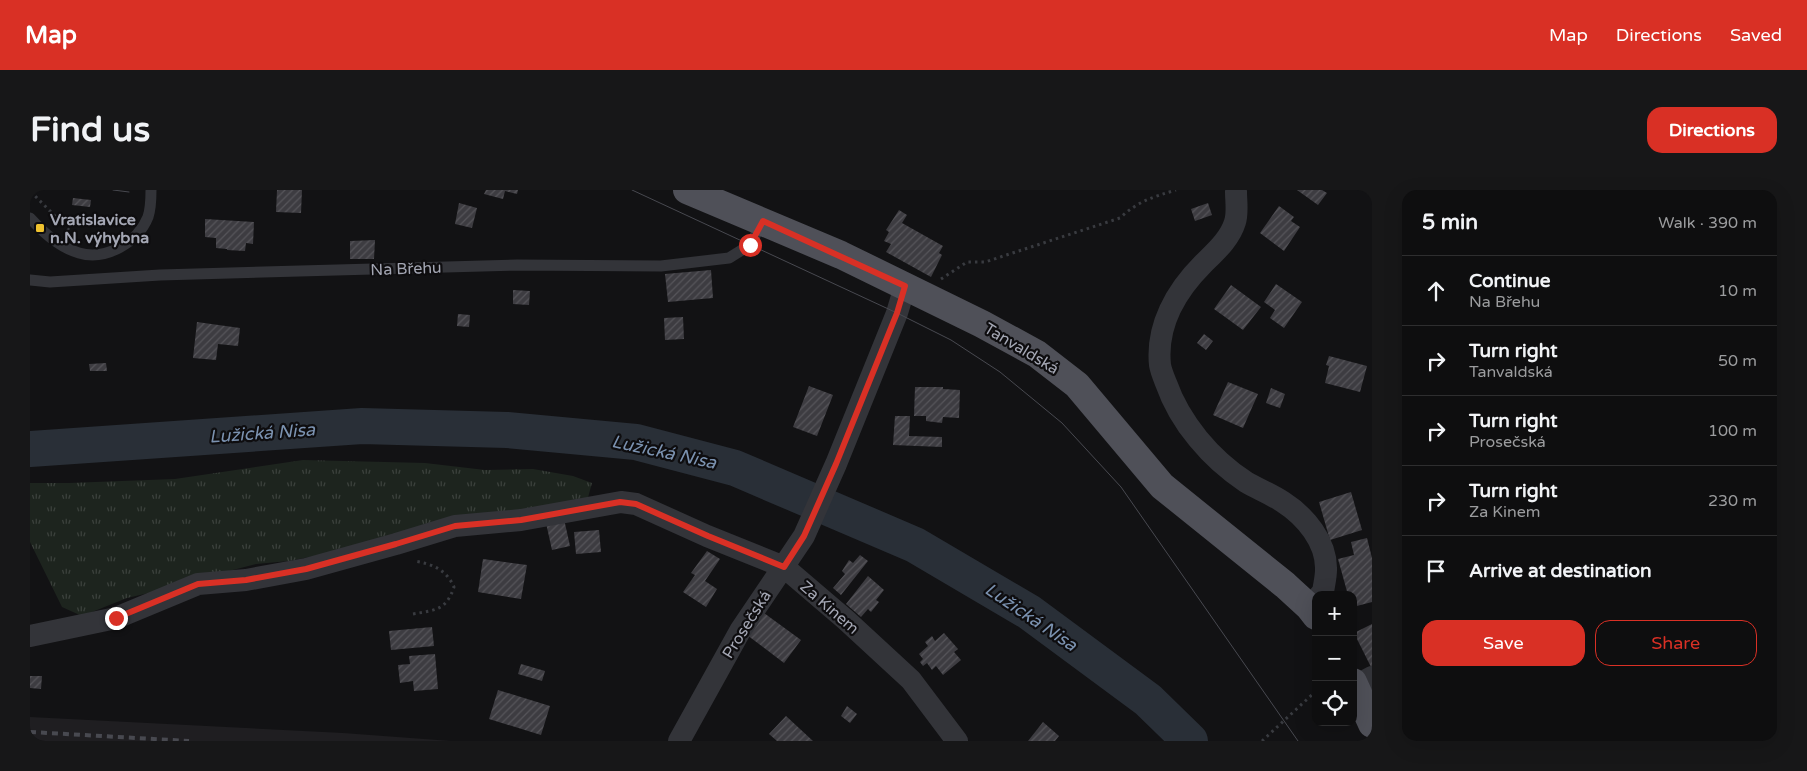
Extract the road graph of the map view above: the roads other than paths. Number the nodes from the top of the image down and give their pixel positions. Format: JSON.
{"nodes":[{"id":1,"x":151,"y":190,"type":"edge"},
{"id":2,"x":687,"y":190,"type":"edge"},
{"id":3,"x":1235,"y":191,"type":"edge"},
{"id":4,"x":30,"y":218,"type":"edge"},
{"id":5,"x":763,"y":221,"type":"junction"},
{"id":6,"x":30,"y":280,"type":"edge"},
{"id":7,"x":905,"y":286,"type":"junction"},
{"id":8,"x":784,"y":567,"type":"junction"},
{"id":9,"x":1323,"y":591,"type":"edge"},
{"id":10,"x":1312,"y":602,"type":"edge"},
{"id":11,"x":30,"y":636,"type":"edge"},
{"id":12,"x":1360,"y":682,"type":"edge"},
{"id":13,"x":1372,"y":724,"type":"edge"},
{"id":14,"x":678,"y":741,"type":"edge"},
{"id":15,"x":957,"y":741,"type":"edge"}],
"edges":[{"from":1,"to":4,"type":"lane"},
{"from":2,"to":5,"type":"main road","name":"Tanvaldská"},
{"from":3,"to":9,"type":"street"},
{"from":5,"to":6,"type":"lane","name":"Na Břehu"},
{"from":5,"to":7,"type":"main road","name":"Tanvaldská"},
{"from":7,"to":8,"type":"street","name":"Prosečská"},
{"from":7,"to":10,"type":"main road","name":"Tanvaldská"},
{"from":8,"to":11,"type":"street","name":"Za Kinem"},
{"from":8,"to":14,"type":"street","name":"Prosečská"},
{"from":8,"to":15,"type":"street","name":"Za Kinem"},
{"from":12,"to":13,"type":"main road"}]}
